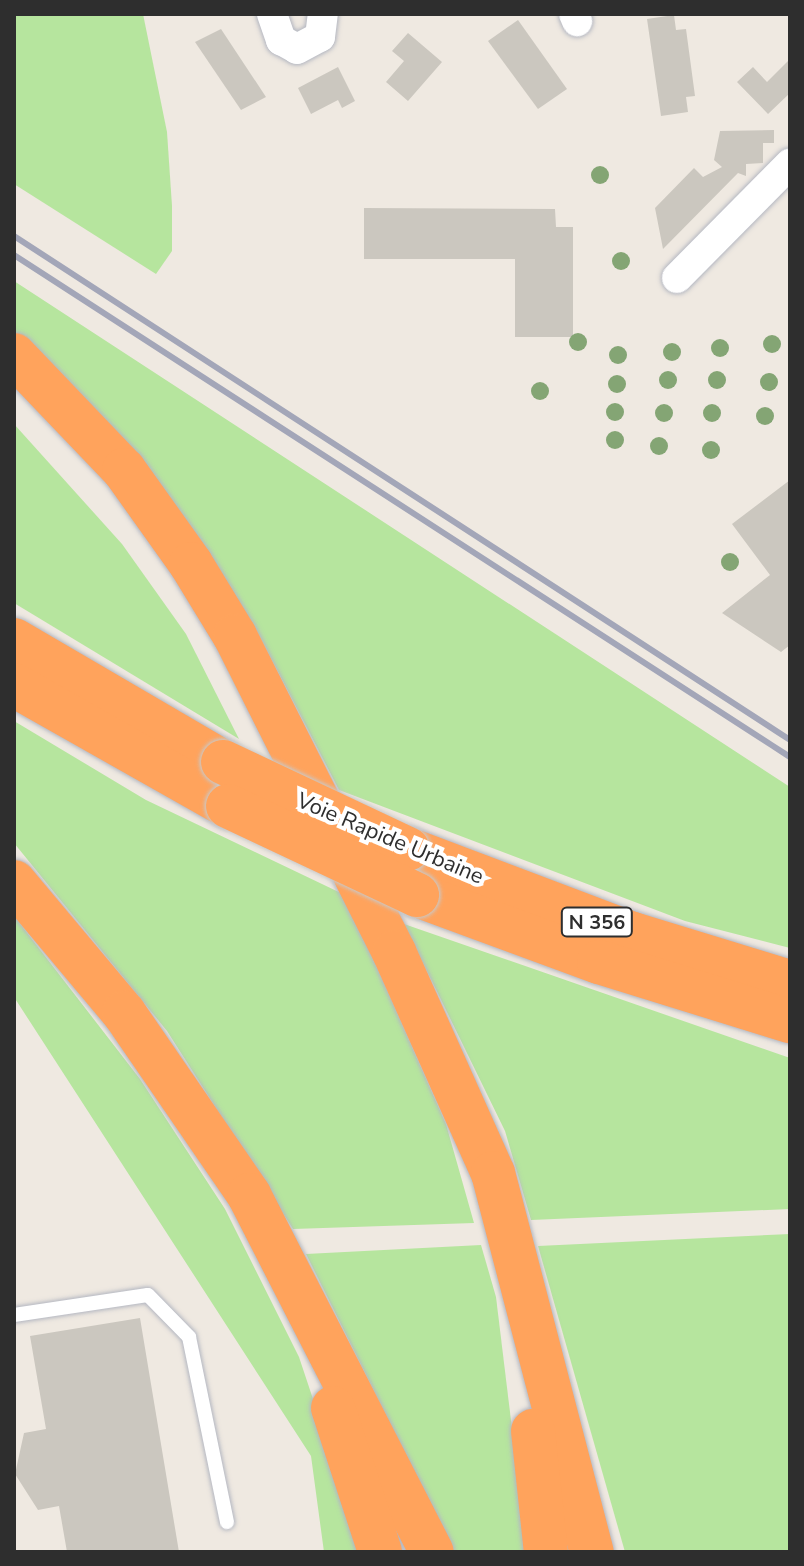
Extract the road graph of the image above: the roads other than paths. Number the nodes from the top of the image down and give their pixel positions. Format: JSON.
{"nodes":[{"id":1,"x":272,"y":14,"type":"edge"},
{"id":2,"x":323,"y":14,"type":"edge"},
{"id":3,"x":790,"y":164,"type":"edge"},
{"id":4,"x":677,"y":278,"type":"dead end"},
{"id":5,"x":14,"y":355,"type":"edge"},
{"id":6,"x":14,"y":394,"type":"edge"},
{"id":7,"x":14,"y":640,"type":"edge"},
{"id":8,"x":14,"y":685,"type":"edge"},
{"id":9,"x":296,"y":760,"type":"junction"},
{"id":10,"x":14,"y":882,"type":"edge"},
{"id":11,"x":790,"y":982,"type":"edge"},
{"id":12,"x":790,"y":1021,"type":"edge"},
{"id":13,"x":455,"y":1088,"type":"junction"},
{"id":14,"x":193,"y":1114,"type":"junction"},
{"id":15,"x":14,"y":1315,"type":"edge"},
{"id":16,"x":227,"y":1522,"type":"dead end"},
{"id":17,"x":380,"y":1552,"type":"edge"},
{"id":18,"x":432,"y":1552,"type":"edge"},
{"id":19,"x":546,"y":1552,"type":"edge"},
{"id":20,"x":592,"y":1552,"type":"edge"}],
"edges":[{"from":1,"to":2,"type":"street"},
{"from":3,"to":4,"type":"street"},
{"from":5,"to":9,"type":"highway"},
{"from":6,"to":9,"type":"highway"},
{"from":7,"to":11,"type":"highway","name":"Voie Rapide Urbaine","number":"N 356","bridge":true},
{"from":8,"to":12,"type":"highway","name":"Voie Rapide Urbaine","number":"N 356","bridge":true},
{"from":9,"to":13,"type":"highway"},
{"from":10,"to":14,"type":"highway"},
{"from":13,"to":19,"type":"highway"},
{"from":13,"to":20,"type":"highway"},
{"from":14,"to":17,"type":"highway"},
{"from":14,"to":18,"type":"highway"},
{"from":15,"to":16,"type":"lane"}]}
